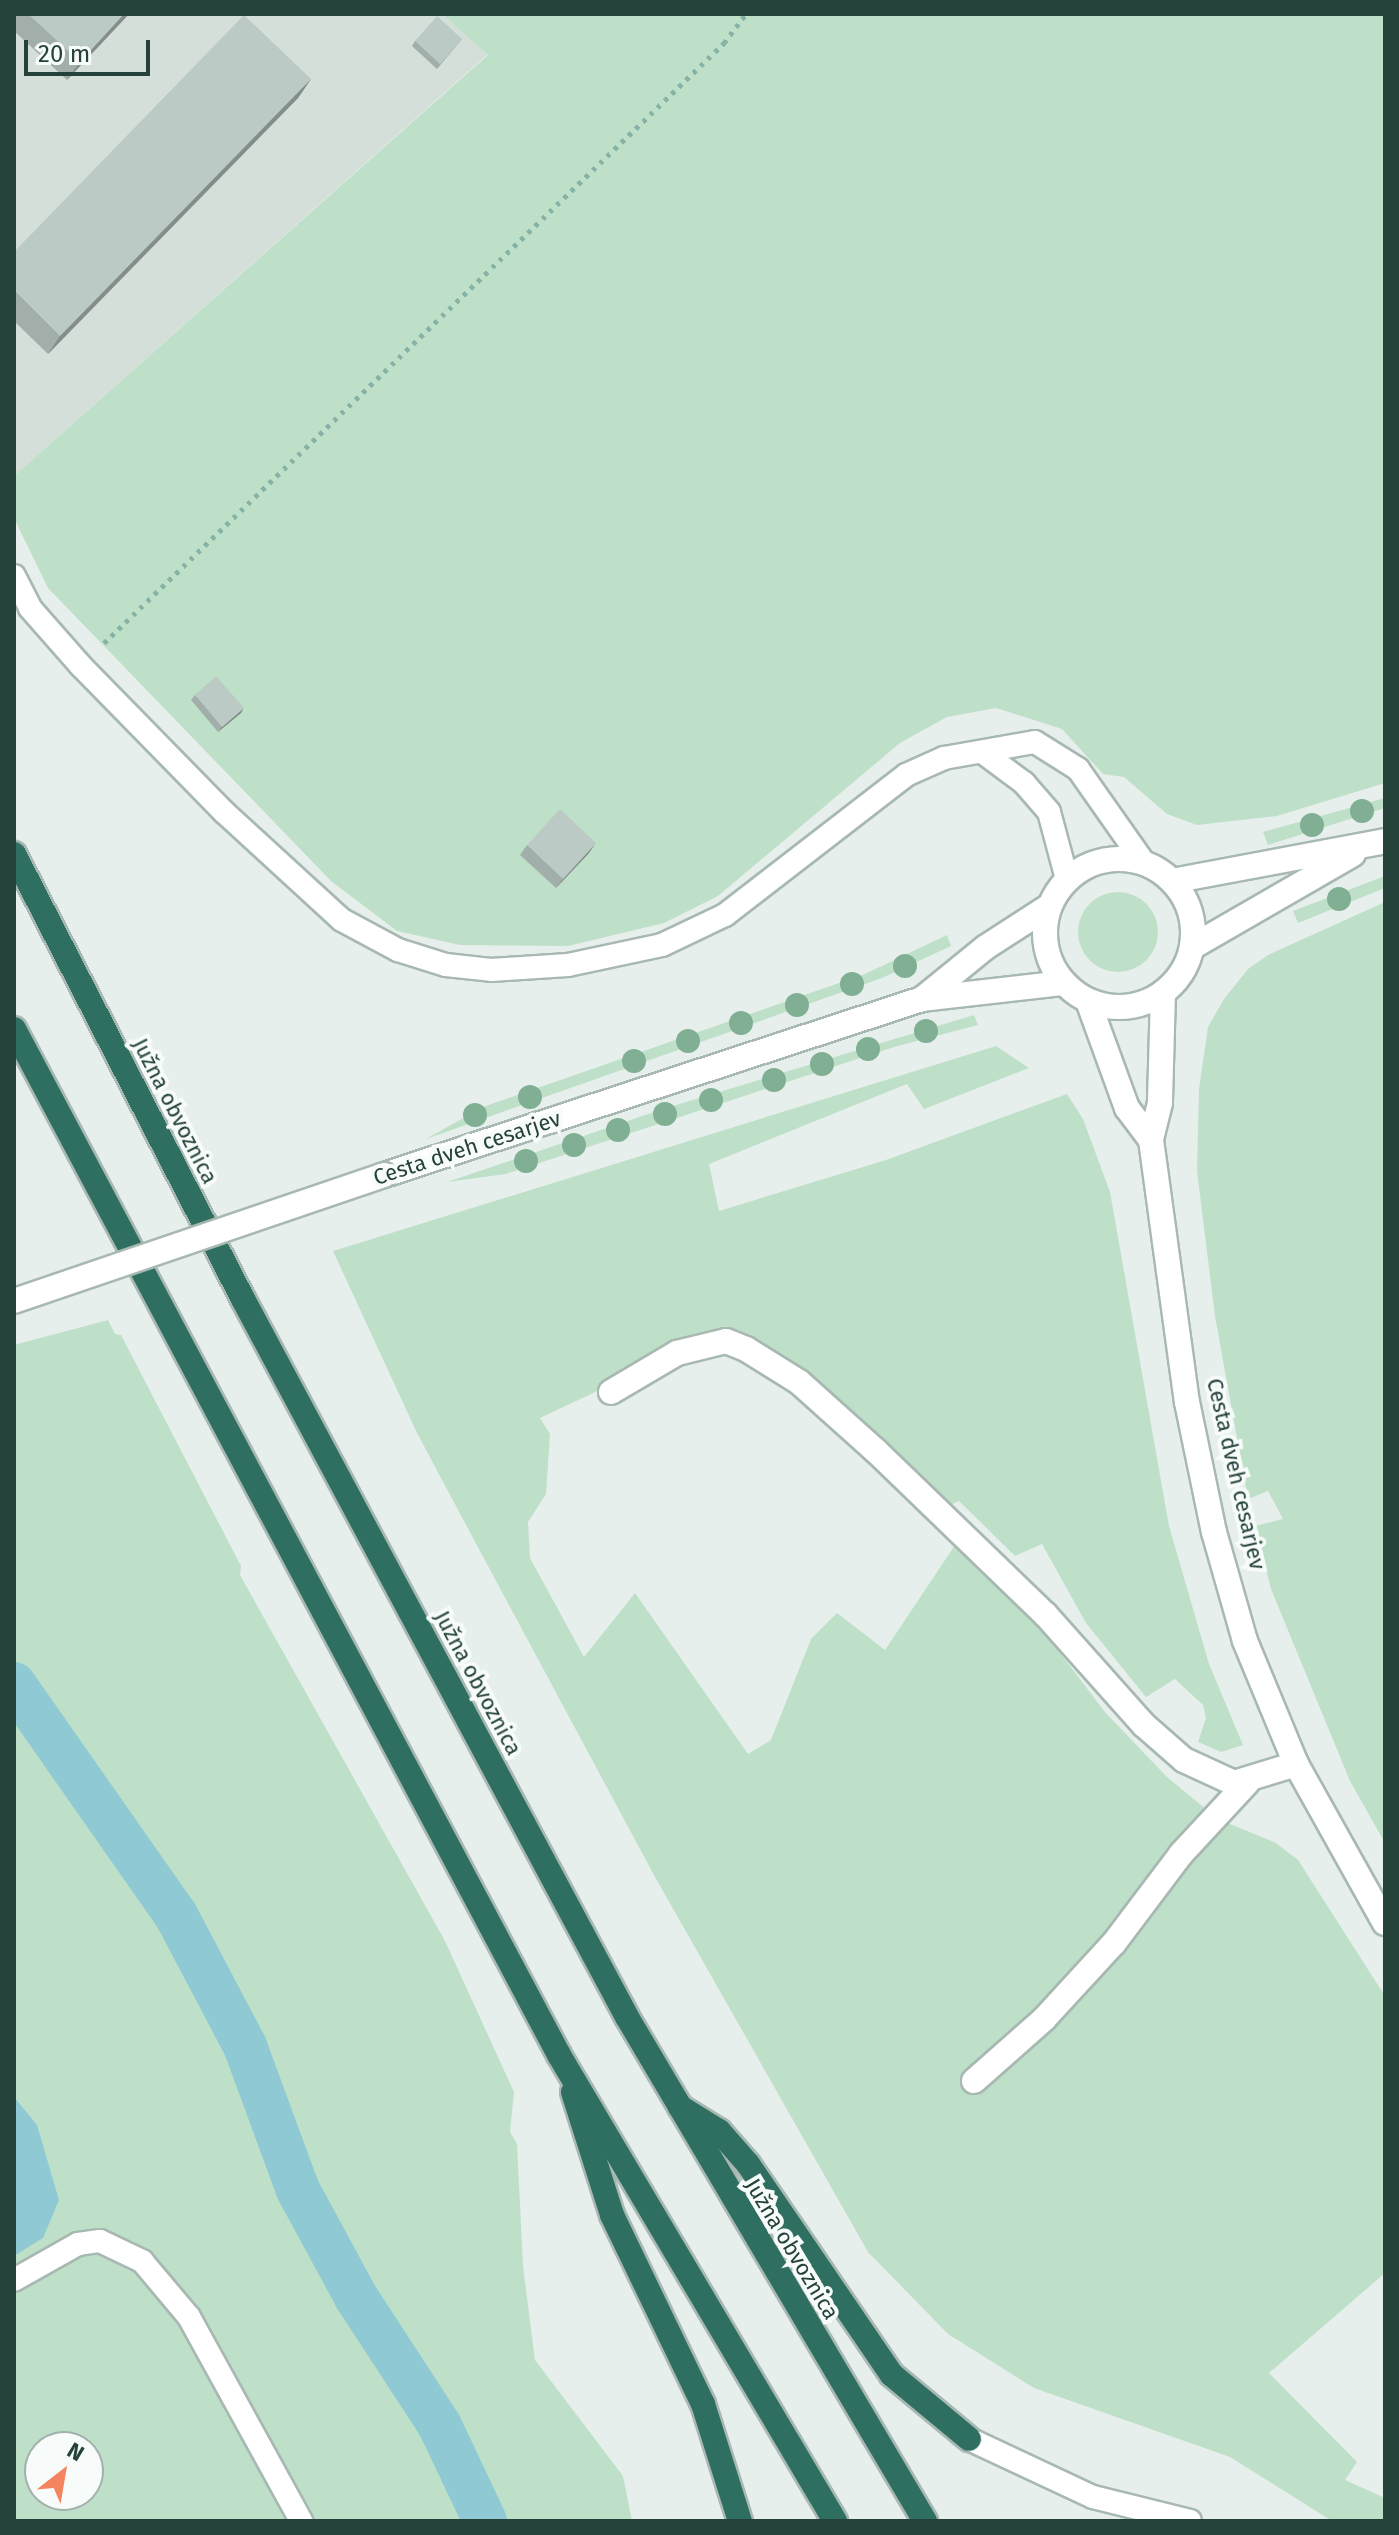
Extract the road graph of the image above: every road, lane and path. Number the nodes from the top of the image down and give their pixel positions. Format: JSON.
{"nodes":[{"id":1,"x":746,"y":14,"type":"edge"},
{"id":2,"x":14,"y":576,"type":"edge"},
{"id":3,"x":81,"y":666,"type":"junction"},
{"id":4,"x":985,"y":754,"type":"junction"},
{"id":5,"x":1373,"y":845,"type":"edge"},
{"id":6,"x":14,"y":854,"type":"edge"},
{"id":7,"x":1144,"y":863,"type":"junction"},
{"id":8,"x":1067,"y":879,"type":"junction"},
{"id":9,"x":1172,"y":881,"type":"junction"},
{"id":10,"x":1048,"y":907,"type":"junction"},
{"id":11,"x":1192,"y":947,"type":"junction"},
{"id":12,"x":1063,"y":983,"type":"junction"},
{"id":13,"x":1163,"y":993,"type":"junction"},
{"id":14,"x":922,"y":999,"type":"junction"},
{"id":15,"x":1088,"y":1001,"type":"junction"},
{"id":16,"x":14,"y":1029,"type":"edge"},
{"id":17,"x":1151,"y":1140,"type":"junction"},
{"id":18,"x":14,"y":1301,"type":"edge"},
{"id":19,"x":611,"y":1392,"type":"dead end"},
{"id":20,"x":1296,"y":1764,"type":"junction"},
{"id":21,"x":1247,"y":1783,"type":"junction"},
{"id":22,"x":1385,"y":1923,"type":"edge"},
{"id":23,"x":567,"y":2066,"type":"junction"},
{"id":24,"x":974,"y":2081,"type":"dead end"},
{"id":25,"x":675,"y":2104,"type":"junction"},
{"id":26,"x":14,"y":2280,"type":"edge"},
{"id":27,"x":969,"y":2439,"type":"joint"},
{"id":28,"x":1093,"y":2497,"type":"junction"},
{"id":29,"x":301,"y":2521,"type":"edge"},
{"id":30,"x":740,"y":2521,"type":"edge"},
{"id":31,"x":835,"y":2521,"type":"edge"},
{"id":32,"x":925,"y":2521,"type":"edge"},
{"id":33,"x":1109,"y":2521,"type":"edge"},
{"id":34,"x":1190,"y":2521,"type":"edge"}],
"edges":[{"from":1,"to":3,"type":"path"},
{"from":2,"to":3,"type":"lane"},
{"from":3,"to":4,"type":"lane"},
{"from":4,"to":7,"type":"lane"},
{"from":4,"to":8,"type":"lane"},
{"from":5,"to":9,"type":"street"},
{"from":5,"to":11,"type":"street"},
{"from":6,"to":25,"type":"highway","name":"Južna obvoznica"},
{"from":7,"to":8,"type":"street"},
{"from":7,"to":9,"type":"street"},
{"from":8,"to":10,"type":"street"},
{"from":9,"to":11,"type":"street"},
{"from":10,"to":12,"type":"street"},
{"from":10,"to":14,"type":"street","name":"Cesta dveh cesarjev"},
{"from":11,"to":13,"type":"street"},
{"from":12,"to":14,"type":"street","name":"Cesta dveh cesarjev"},
{"from":12,"to":15,"type":"street"},
{"from":13,"to":15,"type":"street"},
{"from":13,"to":17,"type":"street","name":"Cesta dveh cesarjev"},
{"from":14,"to":18,"type":"street","name":"Cesta dveh cesarjev","bridge":true},
{"from":15,"to":17,"type":"street","name":"Cesta dveh cesarjev"},
{"from":16,"to":23,"type":"highway"},
{"from":17,"to":20,"type":"street","name":"Cesta dveh cesarjev"},
{"from":19,"to":21,"type":"street"},
{"from":20,"to":21,"type":"street"},
{"from":20,"to":22,"type":"street","name":"Cesta dveh cesarjev"},
{"from":21,"to":24,"type":"street"},
{"from":23,"to":30,"type":"highway"},
{"from":23,"to":31,"type":"highway"},
{"from":25,"to":27,"type":"highway"},
{"from":25,"to":32,"type":"highway","name":"Južna obvoznica"},
{"from":26,"to":29,"type":"lane"},
{"from":27,"to":28,"type":"lane"},
{"from":28,"to":33,"type":"lane"},
{"from":28,"to":34,"type":"lane"}]}
